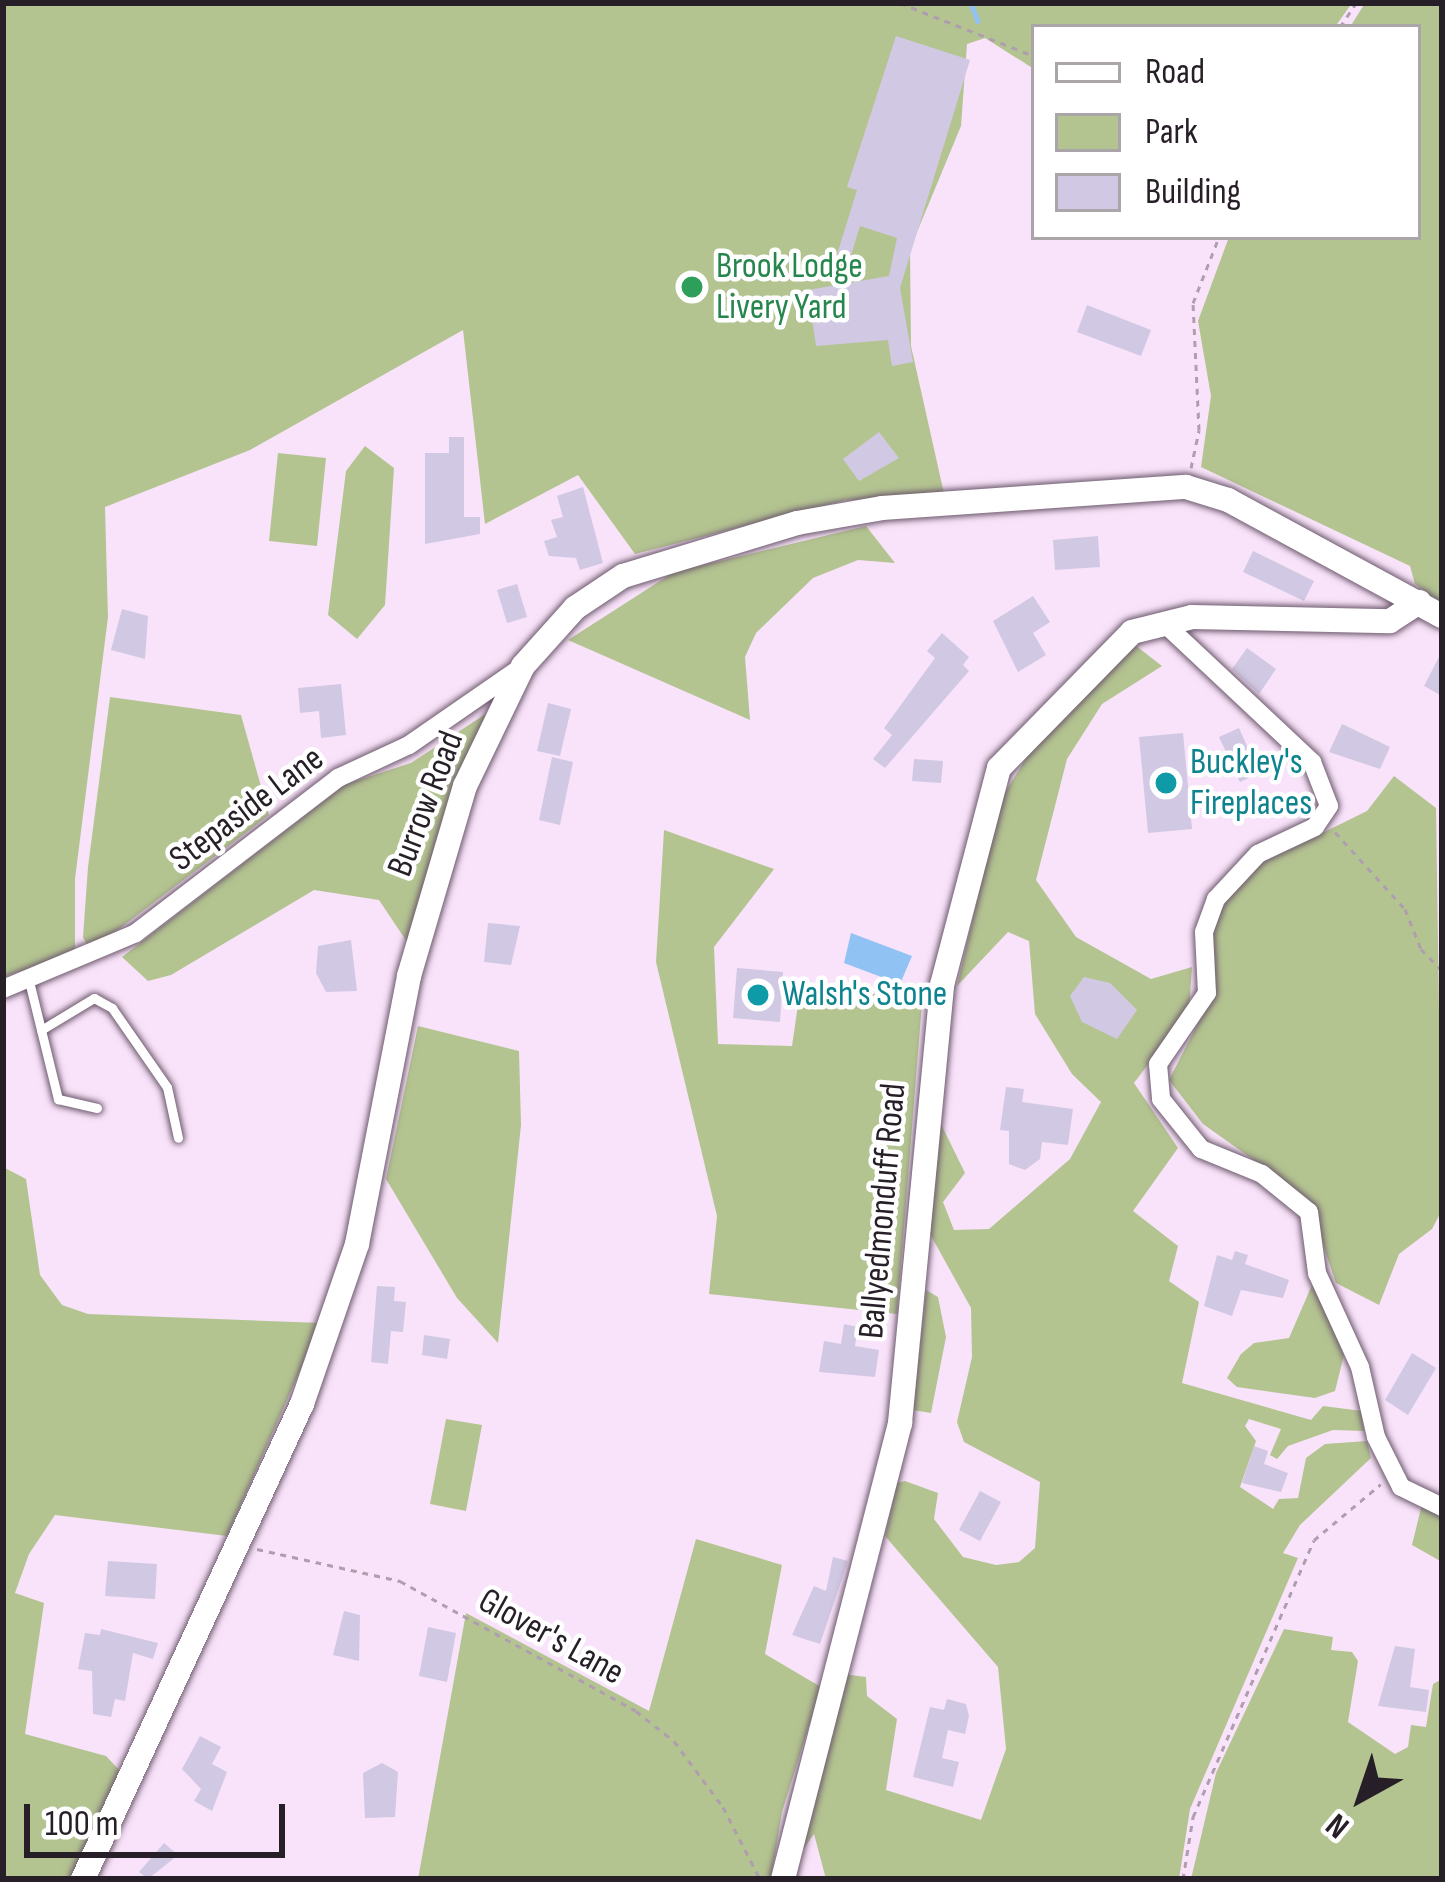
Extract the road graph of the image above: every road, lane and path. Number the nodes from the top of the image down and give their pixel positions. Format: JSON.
{"nodes":[{"id":1,"x":900,"y":3,"type":"edge"},
{"id":2,"x":1031,"y":55,"type":"edge"},
{"id":3,"x":1218,"y":240,"type":"edge"},
{"id":4,"x":1186,"y":487,"type":"junction"},
{"id":5,"x":1419,"y":602,"type":"junction"},
{"id":6,"x":1442,"y":616,"type":"edge"},
{"id":7,"x":1165,"y":624,"type":"junction"},
{"id":8,"x":523,"y":667,"type":"junction"},
{"id":9,"x":1327,"y":816,"type":"junction"},
{"id":10,"x":1442,"y":971,"type":"edge"},
{"id":11,"x":29,"y":981,"type":"junction"},
{"id":12,"x":3,"y":989,"type":"edge"},
{"id":13,"x":40,"y":1030,"type":"junction"},
{"id":14,"x":97,"y":1108,"type":"dead end"},
{"id":15,"x":178,"y":1138,"type":"dead end"},
{"id":16,"x":1395,"y":1478,"type":"junction"},
{"id":17,"x":1442,"y":1507,"type":"edge"},
{"id":18,"x":240,"y":1545,"type":"junction"},
{"id":19,"x":83,"y":1879,"type":"edge"},
{"id":20,"x":760,"y":1879,"type":"edge"},
{"id":21,"x":783,"y":1879,"type":"edge"},
{"id":22,"x":1184,"y":1879,"type":"edge"}],
"edges":[{"from":1,"to":2,"type":"path"},
{"from":3,"to":4,"type":"path"},
{"from":4,"to":5,"type":"street","name":"Burrow Road"},
{"from":4,"to":8,"type":"street","name":"Burrow Road"},
{"from":5,"to":6,"type":"street"},
{"from":5,"to":7,"type":"street","name":"Ballyedmonduff Road"},
{"from":7,"to":9,"type":"street"},
{"from":7,"to":21,"type":"street","name":"Ballyedmonduff Road"},
{"from":8,"to":11,"type":"street","name":"Stepaside Lane"},
{"from":8,"to":18,"type":"street","name":"Burrow Road"},
{"from":9,"to":10,"type":"path"},
{"from":9,"to":16,"type":"street"},
{"from":11,"to":12,"type":"street","name":"Stepaside Lane"},
{"from":11,"to":13,"type":"lane"},
{"from":13,"to":14,"type":"lane"},
{"from":13,"to":15,"type":"lane"},
{"from":16,"to":17,"type":"street"},
{"from":16,"to":22,"type":"path"},
{"from":18,"to":19,"type":"street","name":"Burrow Road"},
{"from":18,"to":20,"type":"path","name":"Glover's Lane"}]}
